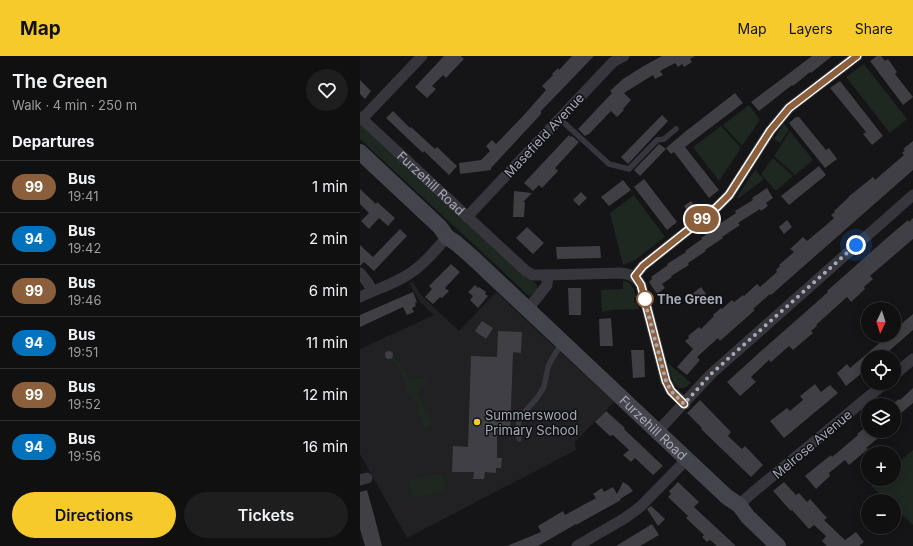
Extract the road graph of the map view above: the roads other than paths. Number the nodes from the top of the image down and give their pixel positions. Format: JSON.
{"nodes":[{"id":1,"x":422,"y":56,"type":"edge"},
{"id":2,"x":624,"y":56,"type":"edge"},
{"id":3,"x":857,"y":56,"type":"edge"},
{"id":4,"x":361,"y":118,"type":"edge"},
{"id":5,"x":560,"y":119,"type":"junction"},
{"id":6,"x":676,"y":129,"type":"dead end"},
{"id":7,"x":360,"y":152,"type":"edge"},
{"id":8,"x":913,"y":195,"type":"edge"},
{"id":9,"x":467,"y":217,"type":"junction"},
{"id":10,"x":447,"y":237,"type":"junction"},
{"id":11,"x":360,"y":273,"type":"edge"},
{"id":12,"x":548,"y":275,"type":"junction"},
{"id":13,"x":635,"y":276,"type":"junction"},
{"id":14,"x":372,"y":291,"type":"junction"},
{"id":15,"x":360,"y":297,"type":"edge"},
{"id":16,"x":528,"y":309,"type":"junction"},
{"id":17,"x":563,"y":343,"type":"junction"},
{"id":18,"x":913,"y":360,"type":"edge"},
{"id":19,"x":901,"y":369,"type":"edge"},
{"id":20,"x":877,"y":390,"type":"edge"},
{"id":21,"x":684,"y":404,"type":"junction"},
{"id":22,"x":657,"y":432,"type":"junction"},
{"id":23,"x":519,"y":439,"type":"dead end"},
{"id":24,"x":686,"y":459,"type":"junction"},
{"id":25,"x":740,"y":505,"type":"junction"},
{"id":26,"x":577,"y":546,"type":"edge"},
{"id":27,"x":778,"y":546,"type":"edge"}],
"edges":[{"from":1,"to":4,"type":"street"},
{"from":2,"to":5,"type":"street","name":"Masefield Avenue"},
{"from":3,"to":13,"type":"street"},
{"from":4,"to":9,"type":"street","name":"Furzehill Road"},
{"from":5,"to":6,"type":"lane"},
{"from":5,"to":9,"type":"street","name":"Masefield Avenue"},
{"from":7,"to":10,"type":"street","name":"Furzehill Road"},
{"from":8,"to":21,"type":"street"},
{"from":9,"to":12,"type":"street","name":"Furzehill Road"},
{"from":10,"to":14,"type":"street"},
{"from":10,"to":16,"type":"street","name":"Furzehill Road"},
{"from":11,"to":14,"type":"street"},
{"from":12,"to":13,"type":"street","name":"Furzehill Road"},
{"from":12,"to":16,"type":"street"},
{"from":13,"to":21,"type":"street"},
{"from":14,"to":15,"type":"street"},
{"from":16,"to":17,"type":"street","name":"Furzehill Road"},
{"from":17,"to":22,"type":"street","name":"Furzehill Road"},
{"from":17,"to":23,"type":"lane"},
{"from":18,"to":19,"type":"street"},
{"from":20,"to":25,"type":"street","name":"Melrose Avenue"},
{"from":21,"to":22,"type":"street"},
{"from":22,"to":24,"type":"street","name":"Furzehill Road"},
{"from":24,"to":25,"type":"street","name":"Furzehill Road"},
{"from":24,"to":26,"type":"street"},
{"from":25,"to":27,"type":"street","name":"Furzehill Road"}]}
